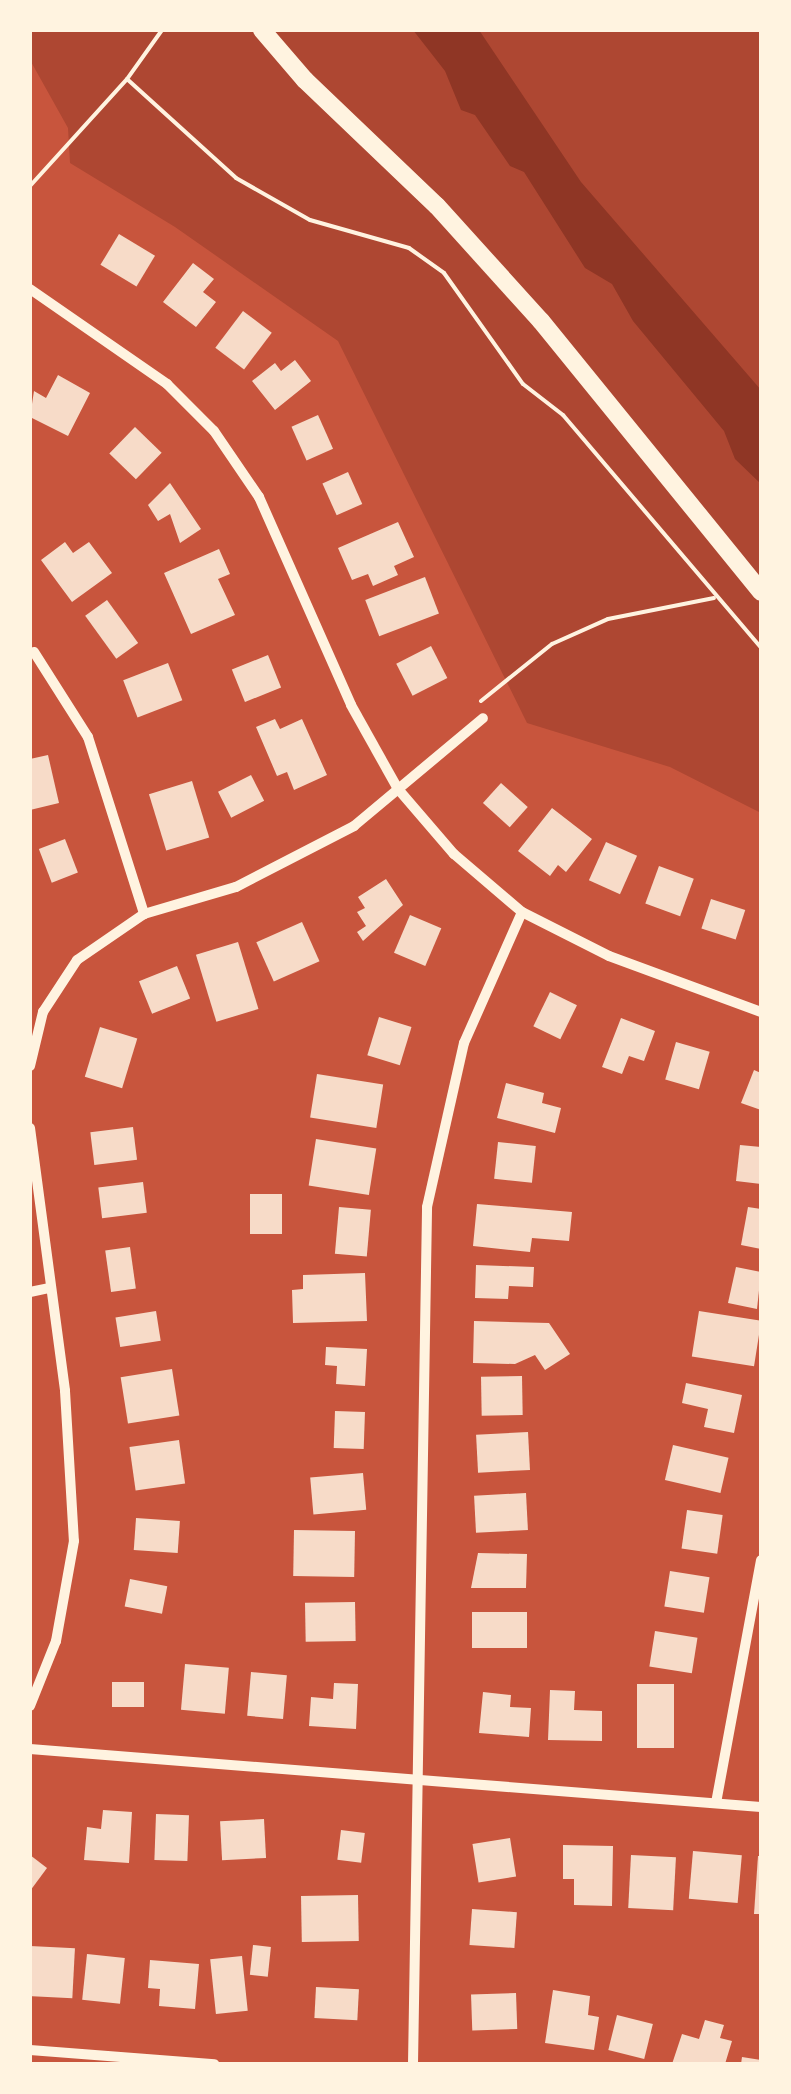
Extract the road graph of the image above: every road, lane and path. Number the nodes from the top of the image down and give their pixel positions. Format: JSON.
{"nodes":[{"id":1,"x":162,"y":30,"type":"edge"},
{"id":2,"x":262,"y":30,"type":"edge"},
{"id":3,"x":128,"y":78,"type":"junction"},
{"id":4,"x":30,"y":186,"type":"edge"},
{"id":5,"x":30,"y":289,"type":"edge"},
{"id":6,"x":761,"y":592,"type":"edge"},
{"id":7,"x":714,"y":598,"type":"junction"},
{"id":8,"x":761,"y":648,"type":"edge"},
{"id":9,"x":34,"y":652,"type":"dead end"},
{"id":10,"x":475,"y":706,"type":"dead end"},
{"id":11,"x":483,"y":718,"type":"dead end"},
{"id":12,"x":398,"y":789,"type":"junction"},
{"id":13,"x":522,"y":912,"type":"junction"},
{"id":14,"x":144,"y":914,"type":"junction"},
{"id":15,"x":761,"y":1012,"type":"edge"},
{"id":16,"x":30,"y":1066,"type":"edge"},
{"id":17,"x":30,"y":1128,"type":"edge"},
{"id":18,"x":49,"y":1288,"type":"junction"},
{"id":19,"x":30,"y":1292,"type":"edge"},
{"id":20,"x":761,"y":1560,"type":"edge"},
{"id":21,"x":30,"y":1706,"type":"edge"},
{"id":22,"x":30,"y":1749,"type":"edge"},
{"id":23,"x":416,"y":1782,"type":"junction"},
{"id":24,"x":716,"y":1803,"type":"junction"},
{"id":25,"x":761,"y":1807,"type":"edge"},
{"id":26,"x":30,"y":2050,"type":"edge"},
{"id":27,"x":214,"y":2064,"type":"edge"},
{"id":28,"x":412,"y":2064,"type":"edge"}],
"edges":[{"from":1,"to":3,"type":"path"},
{"from":2,"to":6,"type":"street"},
{"from":3,"to":4,"type":"path"},
{"from":3,"to":7,"type":"path"},
{"from":5,"to":12,"type":"street"},
{"from":7,"to":8,"type":"path"},
{"from":7,"to":10,"type":"path"},
{"from":9,"to":14,"type":"street"},
{"from":11,"to":12,"type":"street"},
{"from":12,"to":13,"type":"street"},
{"from":12,"to":14,"type":"street"},
{"from":13,"to":15,"type":"street"},
{"from":13,"to":23,"type":"street"},
{"from":14,"to":16,"type":"street"},
{"from":17,"to":18,"type":"street"},
{"from":18,"to":19,"type":"street"},
{"from":18,"to":21,"type":"street"},
{"from":20,"to":24,"type":"street"},
{"from":22,"to":23,"type":"street"},
{"from":23,"to":24,"type":"street"},
{"from":23,"to":28,"type":"street"},
{"from":24,"to":25,"type":"street"},
{"from":26,"to":27,"type":"street"}]}
